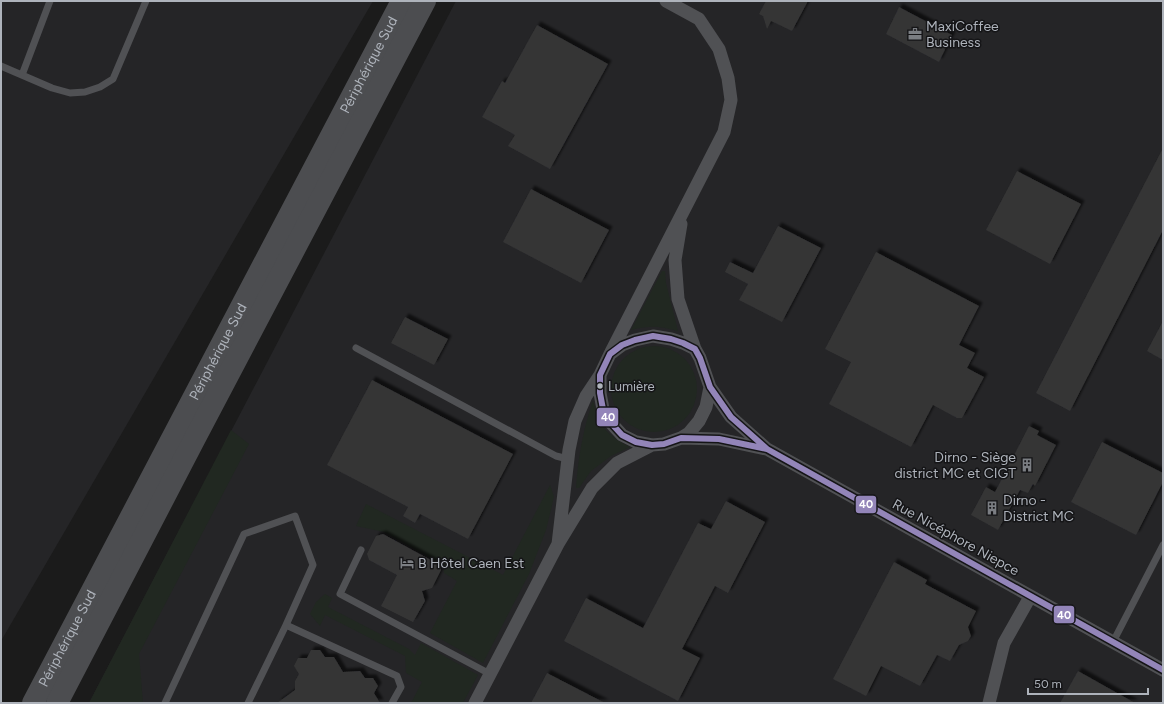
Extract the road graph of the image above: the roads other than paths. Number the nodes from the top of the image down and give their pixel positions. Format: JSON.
{"nodes":[{"id":1,"x":50,"y":1,"type":"edge"},
{"id":2,"x":146,"y":1,"type":"edge"},
{"id":3,"x":402,"y":1,"type":"edge"},
{"id":4,"x":425,"y":1,"type":"edge"},
{"id":5,"x":666,"y":1,"type":"edge"},
{"id":6,"x":1,"y":66,"type":"edge"},
{"id":7,"x":22,"y":75,"type":"junction"},
{"id":8,"x":684,"y":210,"type":"junction"},
{"id":9,"x":356,"y":348,"type":"dead end"},
{"id":10,"x":695,"y":349,"type":"junction"},
{"id":11,"x":610,"y":354,"type":"junction"},
{"id":12,"x":600,"y":375,"type":"junction"},
{"id":13,"x":710,"y":387,"type":"junction"},
{"id":14,"x":681,"y":438,"type":"junction"},
{"id":15,"x":652,"y":445,"type":"junction"},
{"id":16,"x":767,"y":449,"type":"junction"},
{"id":17,"x":568,"y":459,"type":"junction"},
{"id":18,"x":558,"y":544,"type":"junction"},
{"id":19,"x":1163,"y":545,"type":"edge"},
{"id":20,"x":361,"y":550,"type":"dead end"},
{"id":21,"x":1030,"y":597,"type":"junction"},
{"id":22,"x":286,"y":625,"type":"junction"},
{"id":23,"x":1113,"y":642,"type":"junction"},
{"id":24,"x":1163,"y":670,"type":"edge"},
{"id":25,"x":490,"y":674,"type":"junction"},
{"id":26,"x":33,"y":703,"type":"edge"},
{"id":27,"x":57,"y":703,"type":"edge"},
{"id":28,"x":165,"y":703,"type":"edge"},
{"id":29,"x":248,"y":703,"type":"edge"},
{"id":30,"x":392,"y":703,"type":"edge"},
{"id":31,"x":475,"y":703,"type":"edge"},
{"id":32,"x":989,"y":703,"type":"edge"}],
"edges":[{"from":1,"to":7,"type":"lane"},
{"from":2,"to":7,"type":"lane"},
{"from":3,"to":26,"type":"highway","name":"Périphérique Sud"},
{"from":4,"to":27,"type":"highway","name":"Périphérique Sud"},
{"from":5,"to":8,"type":"street"},
{"from":6,"to":7,"type":"lane"},
{"from":8,"to":10,"type":"street"},
{"from":8,"to":11,"type":"street"},
{"from":9,"to":17,"type":"lane"},
{"from":10,"to":11,"type":"street"},
{"from":10,"to":13,"type":"street"},
{"from":11,"to":12,"type":"street"},
{"from":12,"to":15,"type":"street"},
{"from":12,"to":17,"type":"street"},
{"from":13,"to":14,"type":"street"},
{"from":13,"to":16,"type":"street","name":"Rue Nicéphore Niepce"},
{"from":14,"to":15,"type":"street"},
{"from":14,"to":16,"type":"street"},
{"from":15,"to":18,"type":"street"},
{"from":16,"to":21,"type":"street","name":"Rue Nicéphore Niepce"},
{"from":17,"to":18,"type":"street"},
{"from":18,"to":25,"type":"street"},
{"from":19,"to":23,"type":"lane"},
{"from":20,"to":25,"type":"lane"},
{"from":21,"to":23,"type":"street","name":"Rue Nicéphore Niepce"},
{"from":21,"to":32,"type":"street"},
{"from":22,"to":28,"type":"lane"},
{"from":22,"to":29,"type":"lane"},
{"from":22,"to":30,"type":"lane"},
{"from":23,"to":24,"type":"street","name":"Rue Nicéphore Niepce"},
{"from":25,"to":31,"type":"street"}]}
